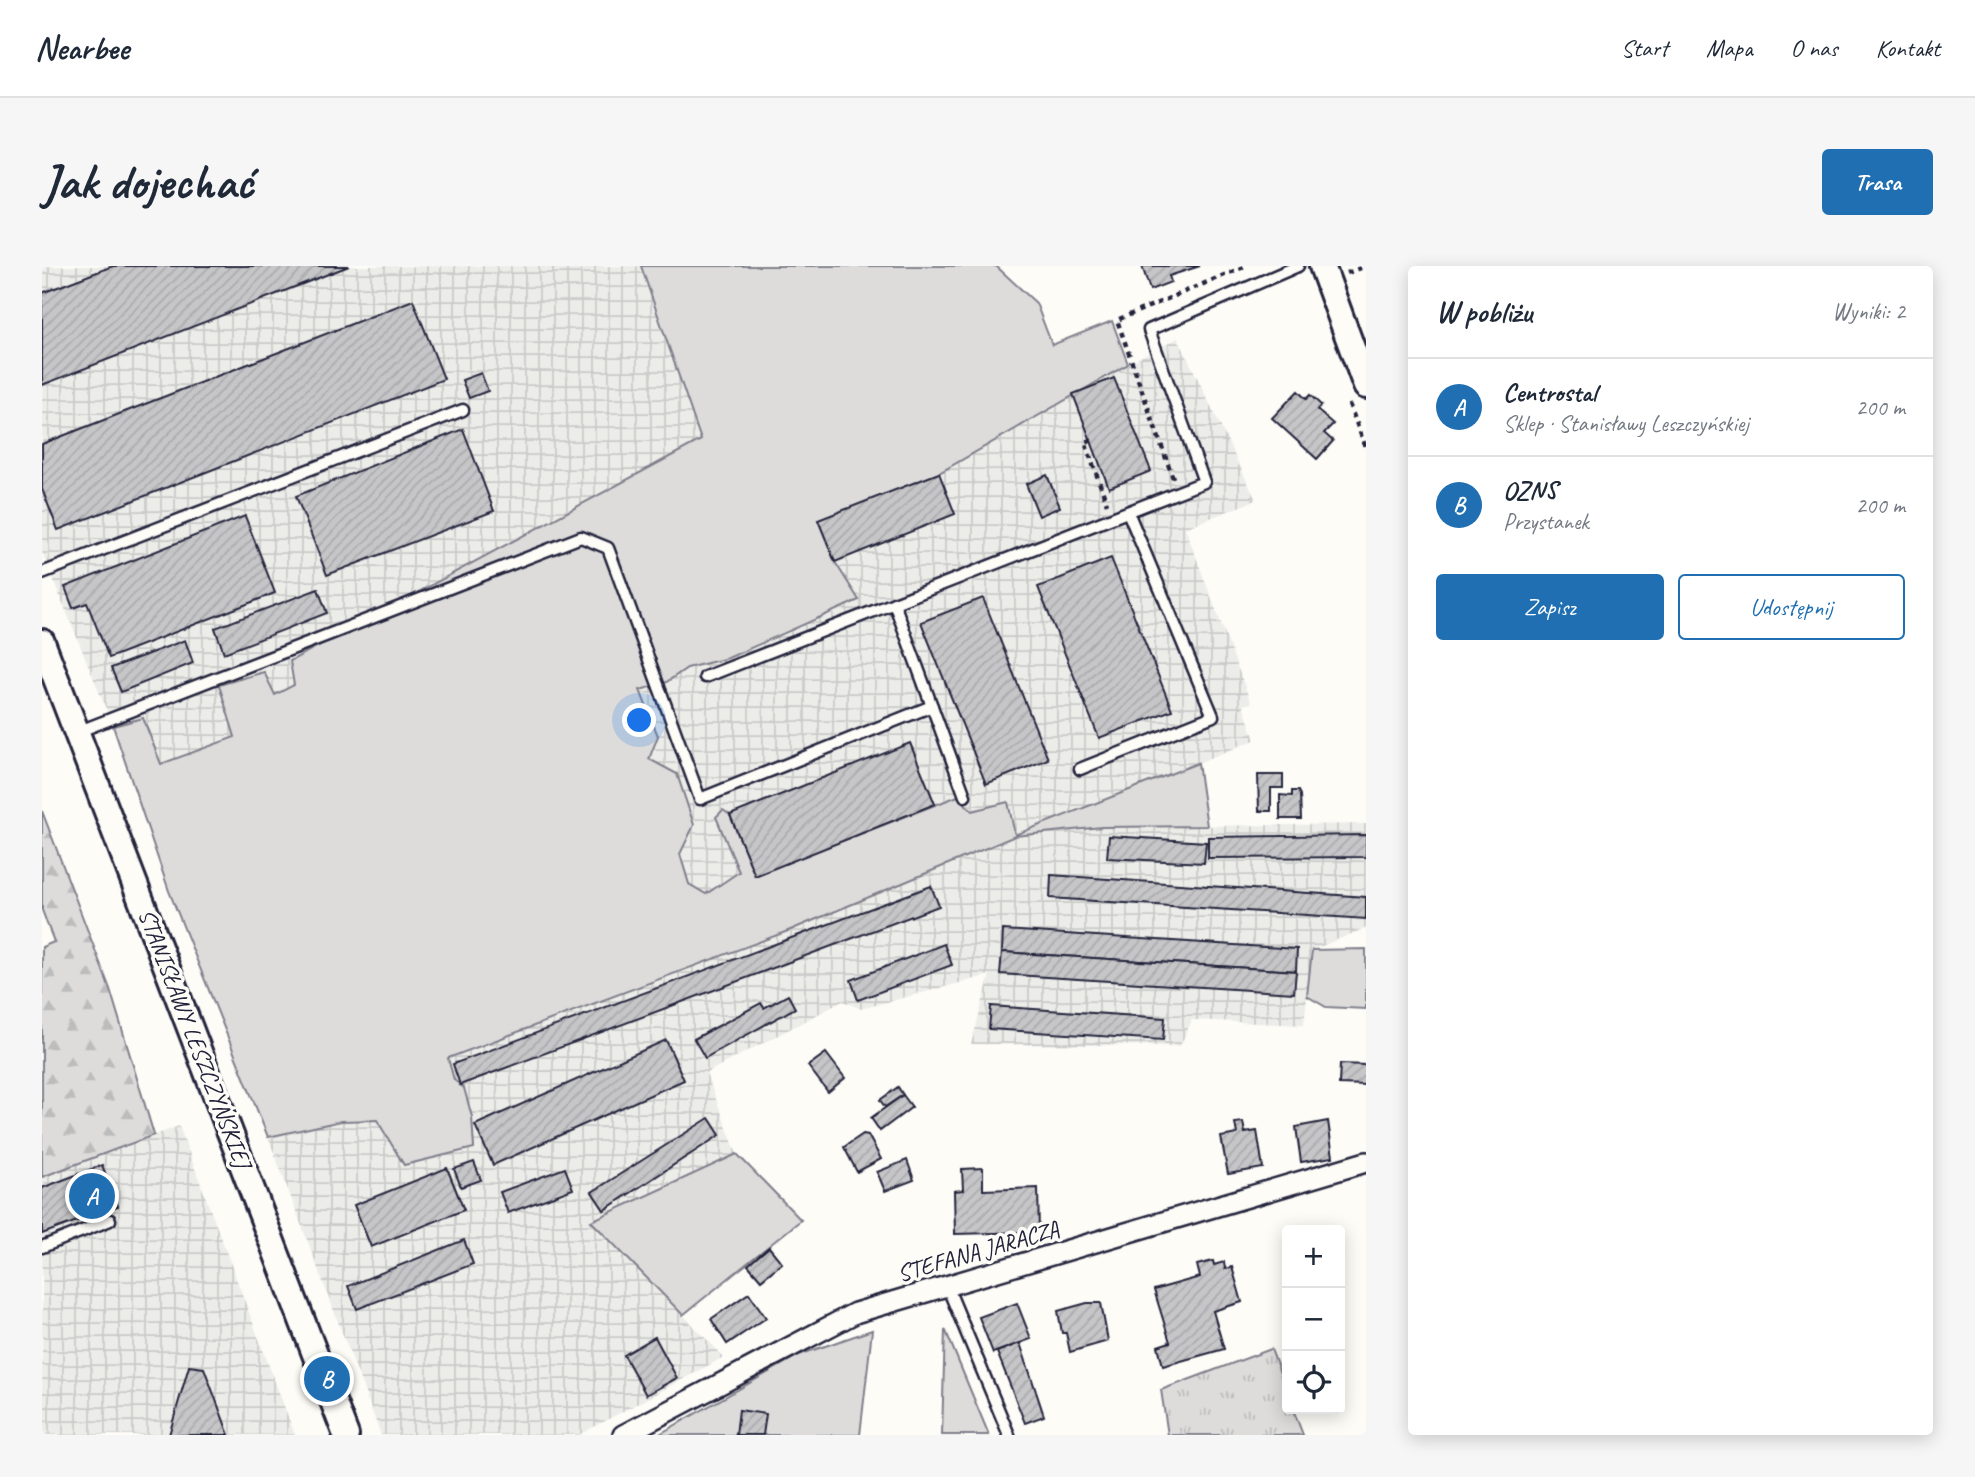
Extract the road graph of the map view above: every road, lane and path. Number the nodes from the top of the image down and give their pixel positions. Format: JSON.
{"nodes":[{"id":1,"x":1246,"y":266,"type":"edge"},
{"id":2,"x":1298,"y":266,"type":"edge"},
{"id":3,"x":1322,"y":266,"type":"edge"},
{"id":4,"x":1366,"y":386,"type":"edge"},
{"id":5,"x":463,"y":410,"type":"dead end"},
{"id":6,"x":1092,"y":440,"type":"dead end"},
{"id":7,"x":1163,"y":485,"type":"dead end"},
{"id":8,"x":1119,"y":502,"type":"dead end"},
{"id":9,"x":1128,"y":512,"type":"junction"},
{"id":10,"x":42,"y":573,"type":"edge"},
{"id":11,"x":894,"y":603,"type":"junction"},
{"id":12,"x":42,"y":642,"type":"edge"},
{"id":13,"x":705,"y":677,"type":"dead end"},
{"id":14,"x":932,"y":706,"type":"junction"},
{"id":15,"x":76,"y":732,"type":"junction"},
{"id":16,"x":1080,"y":769,"type":"dead end"},
{"id":17,"x":965,"y":796,"type":"dead end"},
{"id":18,"x":1366,"y":1162,"type":"edge"},
{"id":19,"x":110,"y":1220,"type":"dead end"},
{"id":20,"x":42,"y":1247,"type":"edge"},
{"id":21,"x":947,"y":1286,"type":"junction"},
{"id":22,"x":346,"y":1435,"type":"edge"},
{"id":23,"x":623,"y":1435,"type":"edge"},
{"id":24,"x":1009,"y":1435,"type":"edge"}],
"edges":[{"from":1,"to":7,"type":"path"},
{"from":2,"to":9,"type":"lane"},
{"from":3,"to":4,"type":"street"},
{"from":5,"to":10,"type":"lane"},
{"from":6,"to":8,"type":"path"},
{"from":9,"to":11,"type":"lane"},
{"from":9,"to":16,"type":"lane"},
{"from":11,"to":13,"type":"lane"},
{"from":11,"to":14,"type":"lane"},
{"from":12,"to":15,"type":"street","name":"STANISŁAWY LESZCZYŃSKIEJ"},
{"from":14,"to":15,"type":"lane"},
{"from":14,"to":17,"type":"lane"},
{"from":15,"to":22,"type":"street","name":"STANISŁAWY LESZCZYŃSKIEJ"},
{"from":18,"to":21,"type":"street","name":"STEFANA JARACZA"},
{"from":19,"to":20,"type":"lane"},
{"from":21,"to":23,"type":"street","name":"STEFANA JARACZA"},
{"from":21,"to":24,"type":"lane"}]}
